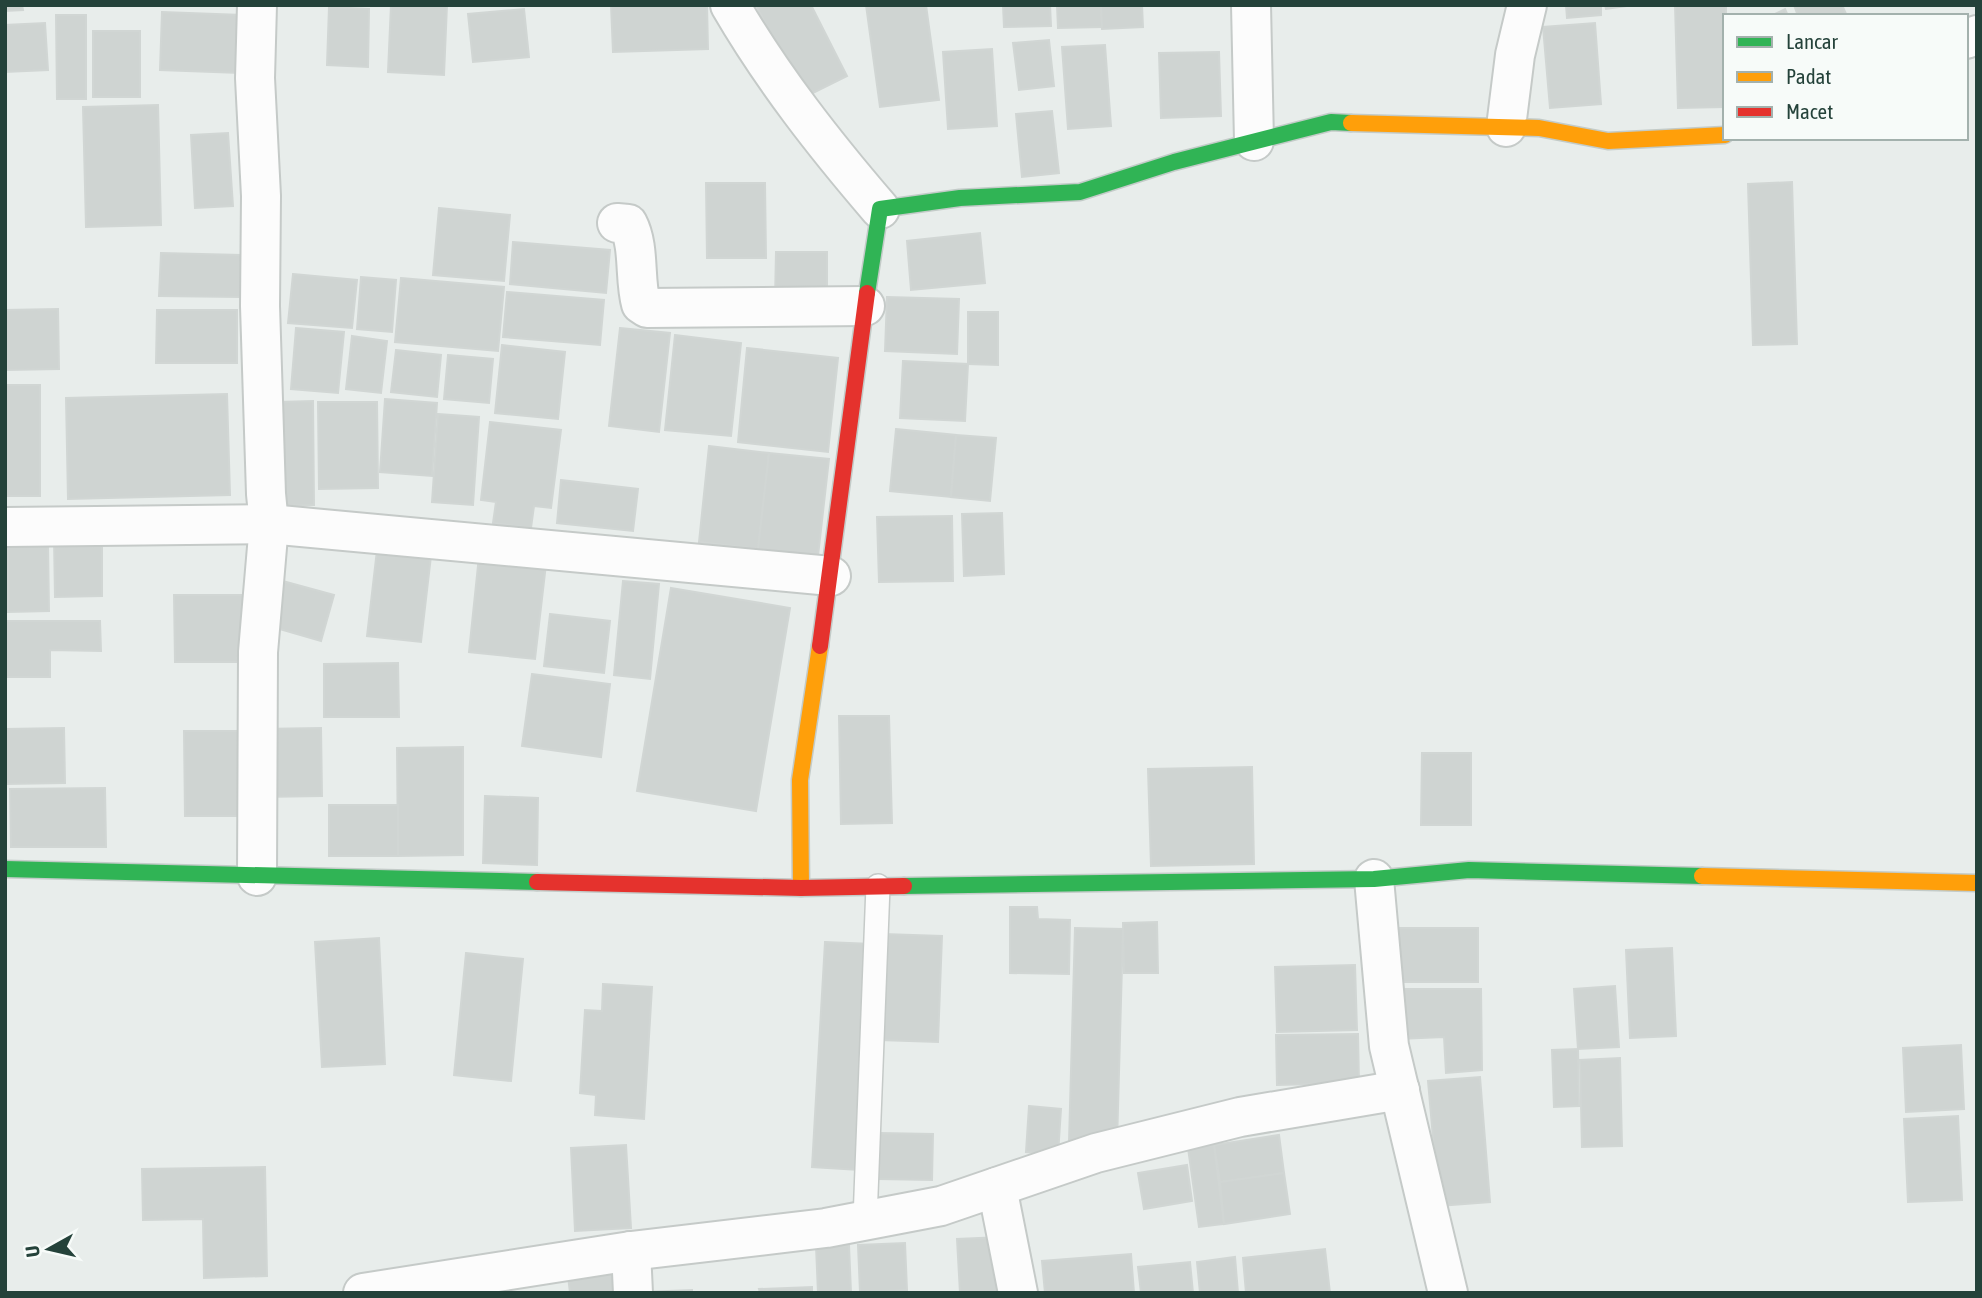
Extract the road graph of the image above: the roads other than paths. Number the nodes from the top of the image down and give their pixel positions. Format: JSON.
{"nodes":[{"id":1,"x":257,"y":5,"type":"edge"},
{"id":2,"x":730,"y":5,"type":"edge"},
{"id":3,"x":1251,"y":5,"type":"edge"},
{"id":4,"x":1527,"y":5,"type":"edge"},
{"id":5,"x":1506,"y":127,"type":"junction"},
{"id":6,"x":1723,"y":135,"type":"edge"},
{"id":7,"x":1254,"y":141,"type":"junction"},
{"id":8,"x":880,"y":209,"type":"junction"},
{"id":9,"x":617,"y":223,"type":"dead end"},
{"id":10,"x":865,"y":306,"type":"junction"},
{"id":11,"x":269,"y":524,"type":"junction"},
{"id":12,"x":5,"y":527,"type":"edge"},
{"id":13,"x":831,"y":576,"type":"junction"},
{"id":14,"x":5,"y":869,"type":"edge"},
{"id":15,"x":257,"y":876,"type":"junction"},
{"id":16,"x":1374,"y":878,"type":"junction"},
{"id":17,"x":1977,"y":883,"type":"edge"},
{"id":18,"x":878,"y":887,"type":"junction"},
{"id":19,"x":801,"y":888,"type":"junction"},
{"id":20,"x":1401,"y":1090,"type":"junction"},
{"id":21,"x":997,"y":1186,"type":"junction"},
{"id":22,"x":865,"y":1220,"type":"junction"},
{"id":23,"x":631,"y":1251,"type":"junction"},
{"id":24,"x":365,"y":1292,"type":"edge"},
{"id":25,"x":633,"y":1293,"type":"edge"},
{"id":26,"x":1018,"y":1293,"type":"edge"},
{"id":27,"x":1448,"y":1293,"type":"edge"}],
"edges":[{"from":1,"to":11,"type":"street"},
{"from":2,"to":8,"type":"street"},
{"from":3,"to":7,"type":"street"},
{"from":4,"to":5,"type":"street"},
{"from":5,"to":6,"type":"street"},
{"from":5,"to":7,"type":"street"},
{"from":7,"to":8,"type":"street"},
{"from":8,"to":10,"type":"street"},
{"from":9,"to":10,"type":"street"},
{"from":10,"to":13,"type":"street"},
{"from":11,"to":12,"type":"street"},
{"from":11,"to":13,"type":"street"},
{"from":11,"to":15,"type":"street"},
{"from":13,"to":19,"type":"street"},
{"from":14,"to":15,"type":"street"},
{"from":15,"to":19,"type":"street"},
{"from":16,"to":17,"type":"street"},
{"from":16,"to":18,"type":"street"},
{"from":16,"to":20,"type":"street"},
{"from":18,"to":19,"type":"street"},
{"from":18,"to":22,"type":"lane"},
{"from":20,"to":21,"type":"street"},
{"from":20,"to":27,"type":"street"},
{"from":21,"to":22,"type":"street"},
{"from":21,"to":26,"type":"street"},
{"from":22,"to":23,"type":"street"},
{"from":23,"to":24,"type":"street"},
{"from":23,"to":25,"type":"street"}]}
